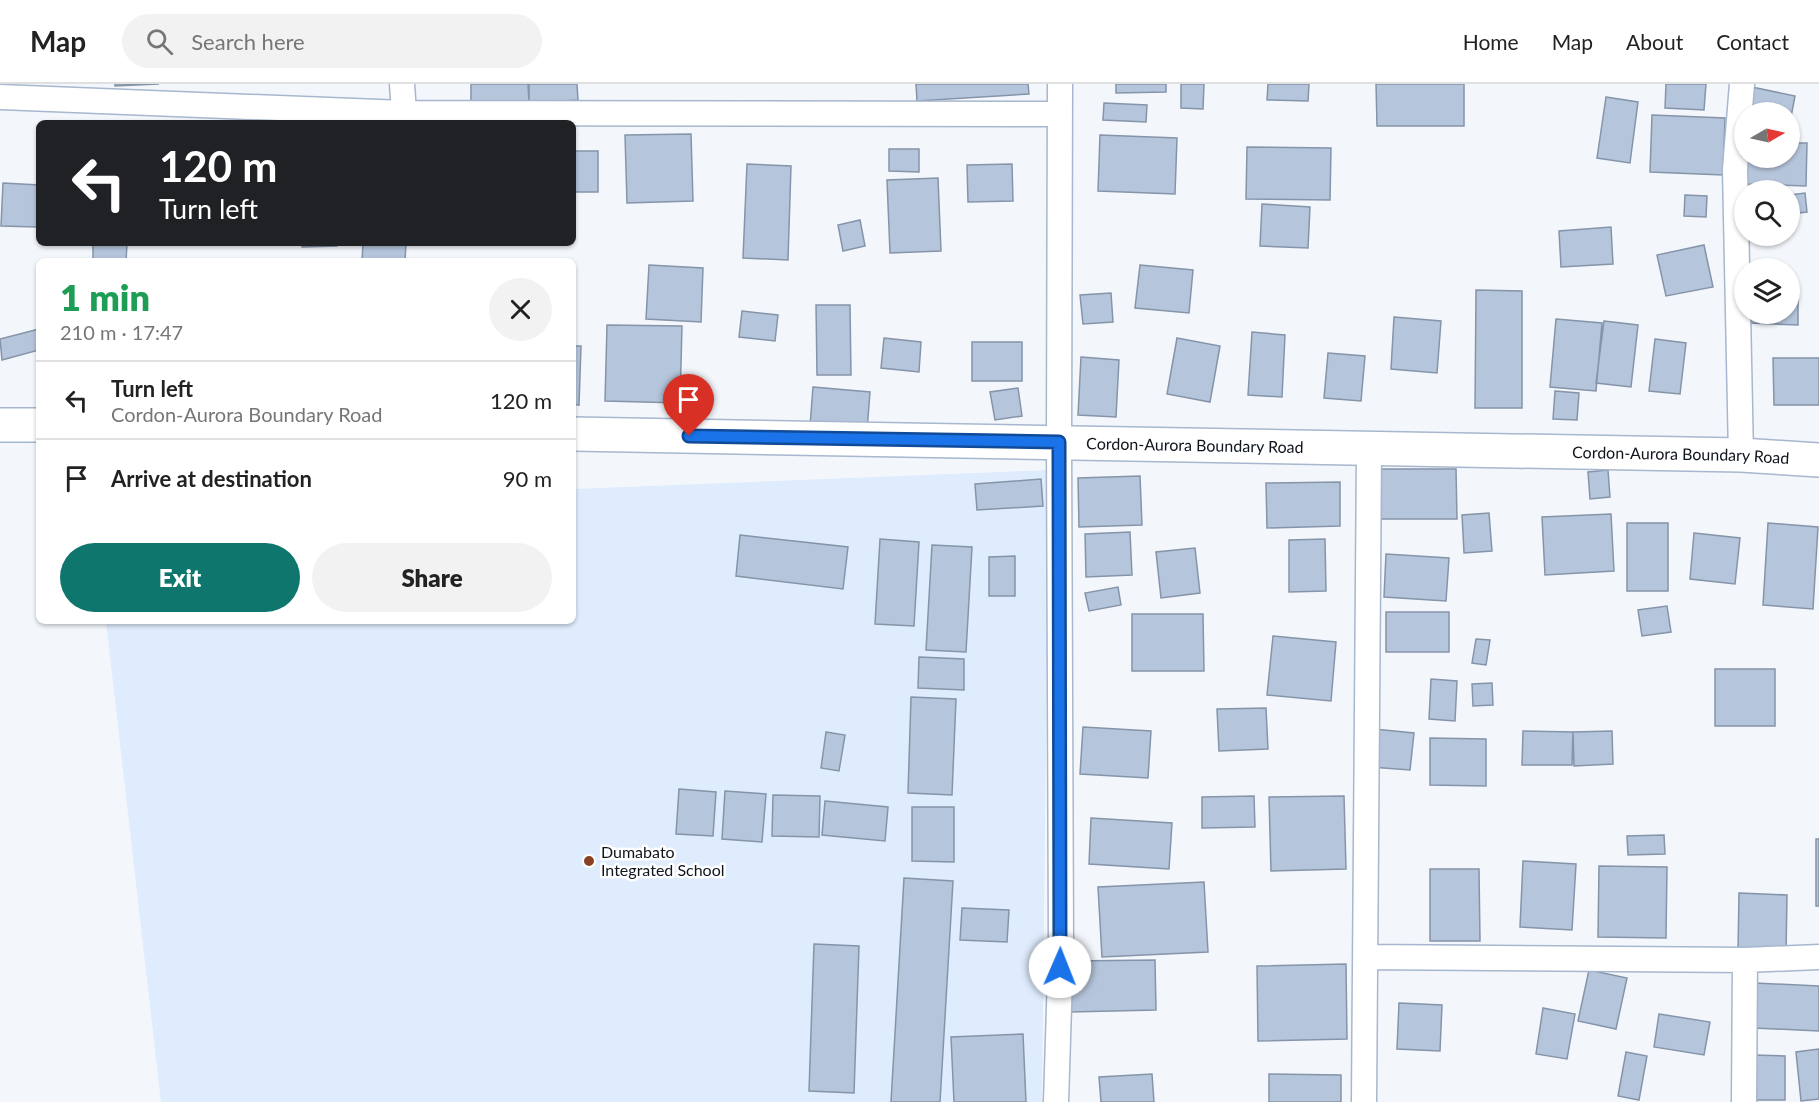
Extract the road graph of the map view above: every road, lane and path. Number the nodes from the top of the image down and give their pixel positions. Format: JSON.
{"nodes":[{"id":1,"x":402,"y":84,"type":"edge"},
{"id":2,"x":1060,"y":84,"type":"edge"},
{"id":3,"x":1742,"y":84,"type":"edge"},
{"id":4,"x":0,"y":97,"type":"edge"},
{"id":5,"x":404,"y":113,"type":"junction"},
{"id":6,"x":1059,"y":114,"type":"junction"},
{"id":7,"x":0,"y":425,"type":"edge"},
{"id":8,"x":36,"y":425,"type":"edge"},
{"id":9,"x":576,"y":434,"type":"edge"},
{"id":10,"x":1059,"y":442,"type":"junction"},
{"id":11,"x":1369,"y":449,"type":"junction"},
{"id":12,"x":1741,"y":455,"type":"junction"},
{"id":13,"x":1819,"y":460,"type":"edge"},
{"id":14,"x":1366,"y":957,"type":"junction"},
{"id":15,"x":1819,"y":957,"type":"edge"},
{"id":16,"x":1745,"y":960,"type":"junction"},
{"id":17,"x":1056,"y":1102,"type":"edge"},
{"id":18,"x":1364,"y":1102,"type":"edge"},
{"id":19,"x":1744,"y":1102,"type":"edge"}],
"edges":[{"from":1,"to":5,"type":"street"},
{"from":2,"to":6,"type":"street"},
{"from":3,"to":12,"type":"street"},
{"from":4,"to":5,"type":"street"},
{"from":5,"to":6,"type":"street"},
{"from":6,"to":10,"type":"street"},
{"from":7,"to":8,"type":"main road"},
{"from":9,"to":10,"type":"main road","name":"Cordon-Aurora Boundary Road"},
{"from":10,"to":11,"type":"main road","name":"Cordon-Aurora Boundary Road"},
{"from":10,"to":17,"type":"street"},
{"from":11,"to":12,"type":"main road","name":"Cordon-Aurora Boundary Road"},
{"from":11,"to":14,"type":"street"},
{"from":12,"to":13,"type":"main road","name":"Cordon-Aurora Boundary Road"},
{"from":14,"to":16,"type":"street"},
{"from":14,"to":18,"type":"street"},
{"from":15,"to":16,"type":"street"},
{"from":16,"to":19,"type":"street"}]}
